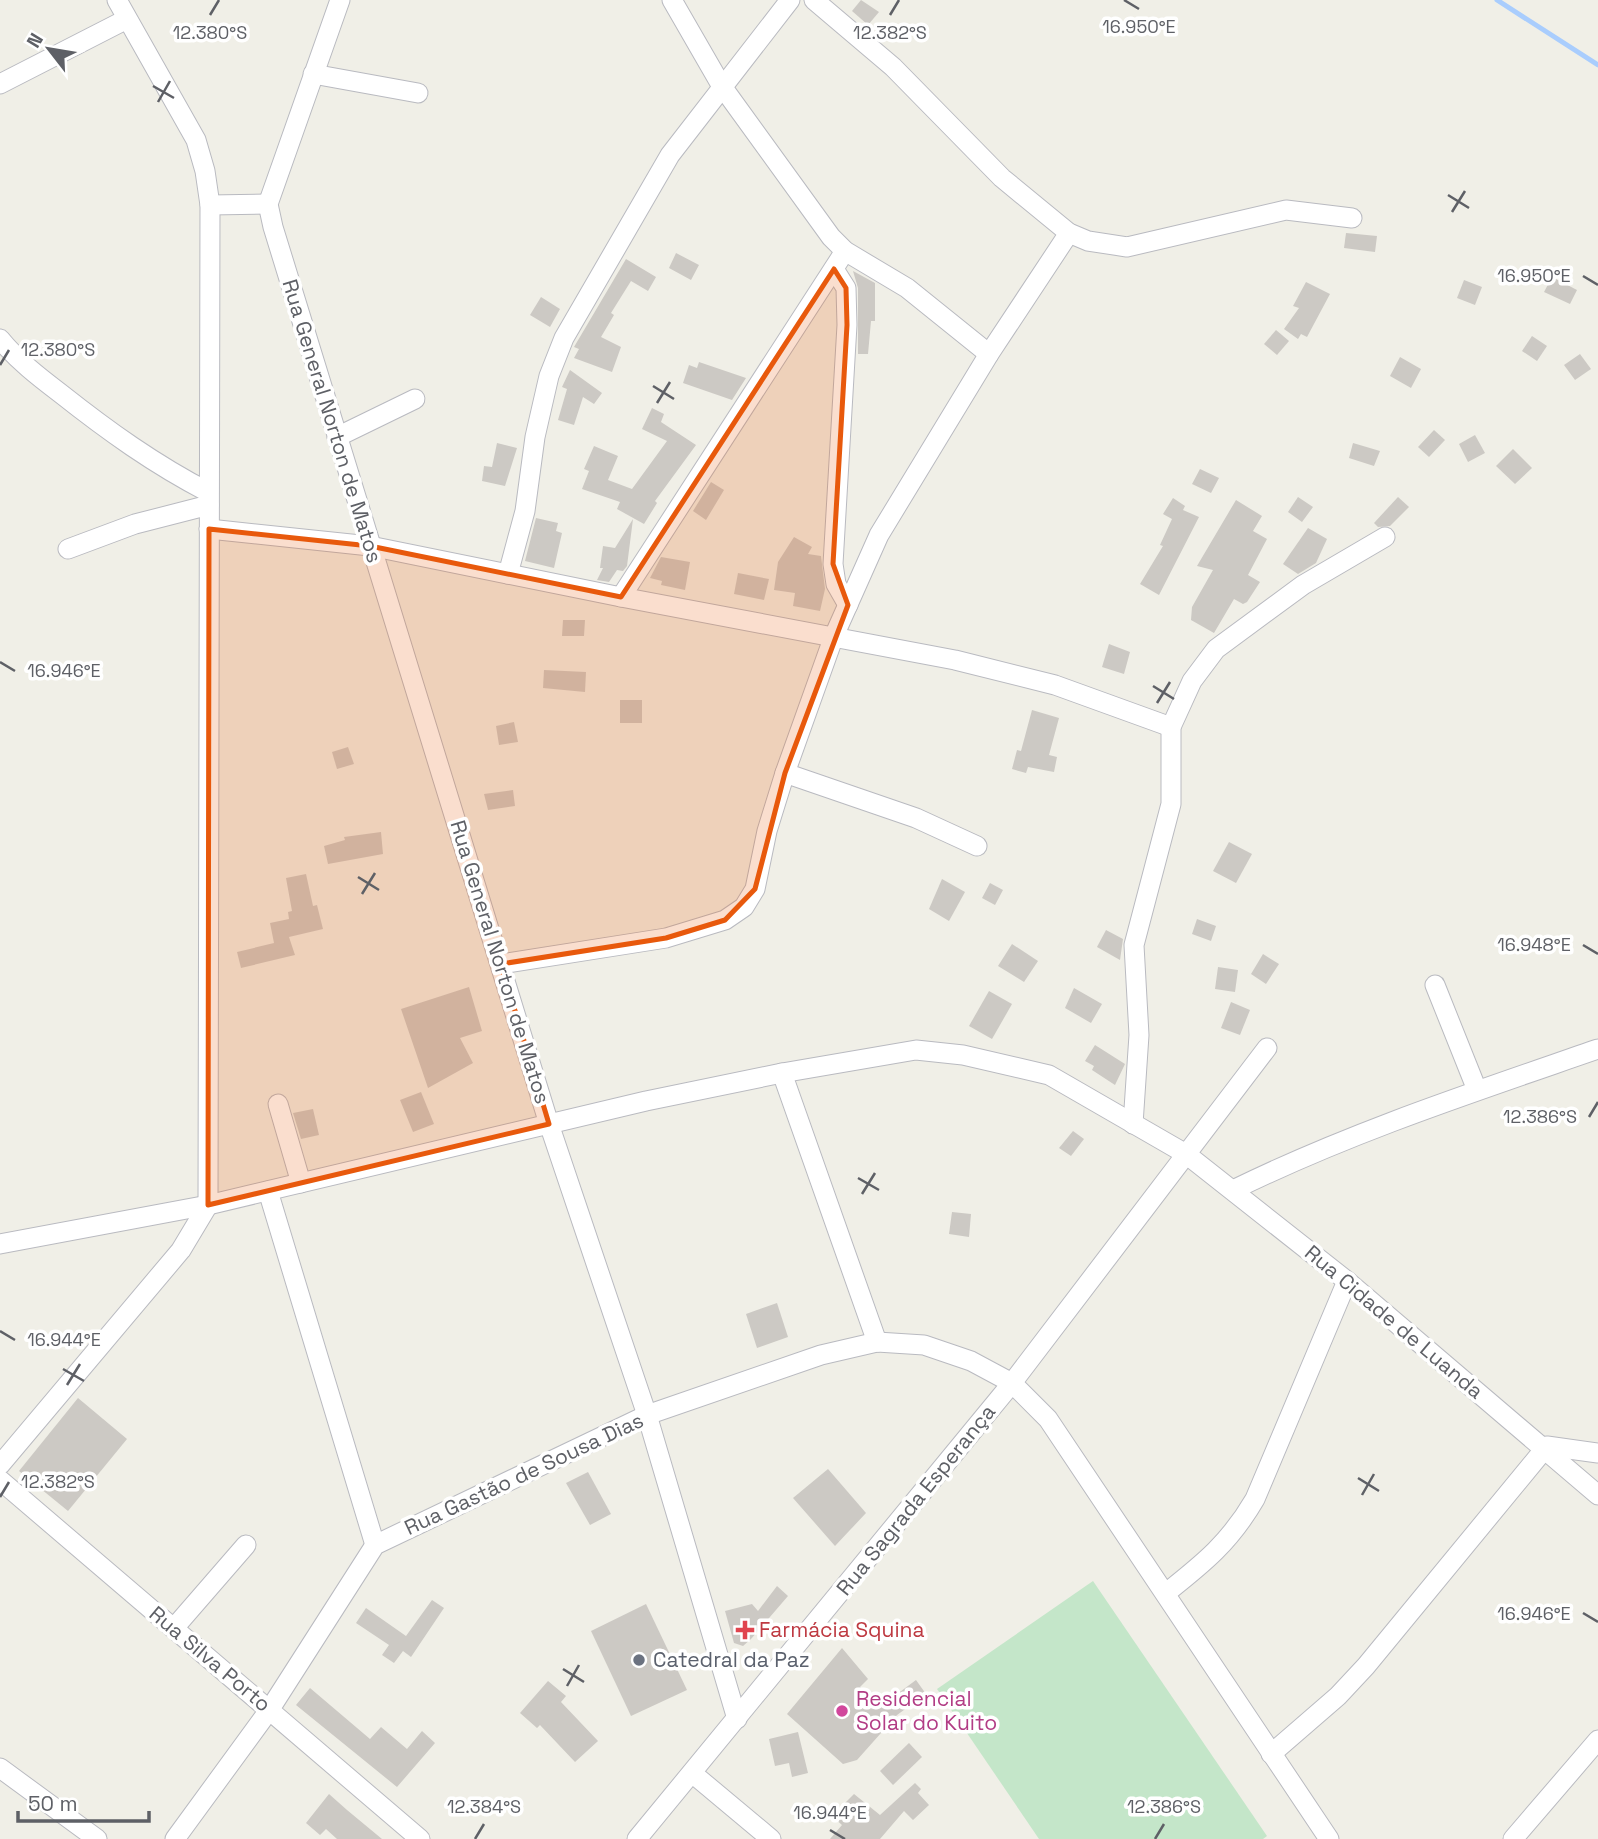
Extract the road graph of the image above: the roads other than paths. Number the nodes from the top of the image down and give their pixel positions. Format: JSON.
{"nodes":[{"id":1,"x":117,"y":0,"type":"edge"},
{"id":2,"x":340,"y":0,"type":"edge"},
{"id":3,"x":672,"y":0,"type":"edge"},
{"id":4,"x":790,"y":0,"type":"edge"},
{"id":5,"x":814,"y":0,"type":"edge"},
{"id":6,"x":127,"y":19,"type":"junction"},
{"id":7,"x":313,"y":74,"type":"junction"},
{"id":8,"x":0,"y":84,"type":"edge"},
{"id":9,"x":721,"y":85,"type":"junction"},
{"id":10,"x":418,"y":93,"type":"dead end"},
{"id":11,"x":268,"y":204,"type":"junction"},
{"id":12,"x":209,"y":205,"type":"junction"},
{"id":13,"x":1352,"y":218,"type":"dead end"},
{"id":14,"x":1069,"y":233,"type":"junction"},
{"id":15,"x":845,"y":251,"type":"junction"},
{"id":16,"x":834,"y":269,"type":"junction"},
{"id":17,"x":0,"y":339,"type":"edge"},
{"id":18,"x":989,"y":354,"type":"junction"},
{"id":19,"x":415,"y":400,"type":"dead end"},
{"id":20,"x":337,"y":437,"type":"junction"},
{"id":21,"x":209,"y":498,"type":"junction"},
{"id":22,"x":209,"y":529,"type":"junction"},
{"id":23,"x":1385,"y":537,"type":"dead end"},
{"id":24,"x":370,"y":546,"type":"junction"},
{"id":25,"x":68,"y":549,"type":"dead end"},
{"id":26,"x":508,"y":574,"type":"junction"},
{"id":27,"x":621,"y":597,"type":"junction"},
{"id":28,"x":848,"y":605,"type":"junction"},
{"id":29,"x":834,"y":636,"type":"junction"},
{"id":30,"x":1171,"y":727,"type":"junction"},
{"id":31,"x":785,"y":774,"type":"junction"},
{"id":32,"x":977,"y":846,"type":"dead end"},
{"id":33,"x":501,"y":964,"type":"junction"},
{"id":34,"x":1435,"y":985,"type":"dead end"},
{"id":35,"x":1267,"y":1048,"type":"dead end"},
{"id":36,"x":1598,"y":1049,"type":"edge"},
{"id":37,"x":782,"y":1073,"type":"junction"},
{"id":38,"x":1477,"y":1090,"type":"junction"},
{"id":39,"x":278,"y":1104,"type":"dead end"},
{"id":40,"x":549,"y":1124,"type":"junction"},
{"id":41,"x":1133,"y":1124,"type":"junction"},
{"id":42,"x":1186,"y":1154,"type":"junction"},
{"id":43,"x":301,"y":1183,"type":"junction"},
{"id":44,"x":1233,"y":1190,"type":"junction"},
{"id":45,"x":268,"y":1191,"type":"junction"},
{"id":46,"x":208,"y":1205,"type":"junction"},
{"id":47,"x":0,"y":1244,"type":"edge"},
{"id":48,"x":1346,"y":1281,"type":"junction"},
{"id":49,"x":877,"y":1342,"type":"junction"},
{"id":50,"x":1012,"y":1383,"type":"junction"},
{"id":51,"x":647,"y":1415,"type":"junction"},
{"id":52,"x":1545,"y":1447,"type":"junction"},
{"id":53,"x":1598,"y":1453,"type":"edge"},
{"id":54,"x":0,"y":1465,"type":"edge"},
{"id":55,"x":0,"y":1480,"type":"edge"},
{"id":56,"x":1598,"y":1495,"type":"edge"},
{"id":57,"x":246,"y":1545,"type":"dead end"},
{"id":58,"x":375,"y":1545,"type":"junction"},
{"id":59,"x":1166,"y":1593,"type":"junction"},
{"id":60,"x":174,"y":1628,"type":"junction"},
{"id":61,"x":270,"y":1709,"type":"junction"},
{"id":62,"x":737,"y":1719,"type":"junction"},
{"id":63,"x":1598,"y":1740,"type":"edge"},
{"id":64,"x":1271,"y":1754,"type":"junction"},
{"id":65,"x":0,"y":1768,"type":"edge"},
{"id":66,"x":692,"y":1773,"type":"junction"},
{"id":67,"x":1524,"y":1835,"type":"edge"},
{"id":68,"x":97,"y":1839,"type":"edge"},
{"id":69,"x":175,"y":1839,"type":"edge"},
{"id":70,"x":420,"y":1839,"type":"edge"},
{"id":71,"x":637,"y":1839,"type":"edge"},
{"id":72,"x":771,"y":1839,"type":"edge"},
{"id":73,"x":1329,"y":1839,"type":"edge"}],
"edges":[{"from":1,"to":6,"type":"street"},
{"from":2,"to":7,"type":"street"},
{"from":3,"to":9,"type":"street"},
{"from":4,"to":9,"type":"street"},
{"from":5,"to":14,"type":"street"},
{"from":6,"to":8,"type":"street"},
{"from":6,"to":12,"type":"street"},
{"from":7,"to":10,"type":"street"},
{"from":7,"to":11,"type":"street"},
{"from":9,"to":15,"type":"street"},
{"from":9,"to":26,"type":"street"},
{"from":11,"to":12,"type":"street"},
{"from":11,"to":20,"type":"street","name":"Rua General Norton de Matos"},
{"from":12,"to":21,"type":"street"},
{"from":13,"to":14,"type":"street"},
{"from":14,"to":18,"type":"street"},
{"from":15,"to":16,"type":"street"},
{"from":15,"to":18,"type":"street"},
{"from":16,"to":27,"type":"street"},
{"from":16,"to":28,"type":"street"},
{"from":17,"to":21,"type":"street"},
{"from":18,"to":28,"type":"street"},
{"from":19,"to":20,"type":"street"},
{"from":20,"to":24,"type":"street","name":"Rua General Norton de Matos"},
{"from":21,"to":22,"type":"street"},
{"from":21,"to":25,"type":"street"},
{"from":22,"to":24,"type":"street"},
{"from":22,"to":46,"type":"street"},
{"from":23,"to":30,"type":"street"},
{"from":24,"to":26,"type":"street"},
{"from":24,"to":33,"type":"street","name":"Rua General Norton de Matos"},
{"from":26,"to":27,"type":"street"},
{"from":27,"to":29,"type":"street"},
{"from":28,"to":29,"type":"street"},
{"from":29,"to":30,"type":"street"},
{"from":29,"to":31,"type":"street"},
{"from":30,"to":41,"type":"street"},
{"from":31,"to":32,"type":"street"},
{"from":31,"to":33,"type":"street"},
{"from":33,"to":40,"type":"street","name":"Rua General Norton de Matos"},
{"from":34,"to":38,"type":"street"},
{"from":35,"to":42,"type":"street","name":"Rua Sagrada Esperança"},
{"from":36,"to":38,"type":"street"},
{"from":37,"to":40,"type":"street","name":"Rua Cidade de Luanda"},
{"from":37,"to":41,"type":"street","name":"Rua Cidade de Luanda"},
{"from":37,"to":49,"type":"street"},
{"from":38,"to":44,"type":"street"},
{"from":39,"to":43,"type":"street"},
{"from":40,"to":43,"type":"street","name":"Rua Cidade de Luanda"},
{"from":40,"to":51,"type":"street","name":"Rua General Norton de Matos"},
{"from":41,"to":42,"type":"street","name":"Rua Cidade de Luanda"},
{"from":42,"to":44,"type":"street","name":"Rua Cidade de Luanda"},
{"from":42,"to":50,"type":"street","name":"Rua Sagrada Esperança"},
{"from":43,"to":45,"type":"street","name":"Rua Cidade de Luanda"},
{"from":44,"to":48,"type":"street","name":"Rua Cidade de Luanda"},
{"from":45,"to":46,"type":"street","name":"Rua Cidade de Luanda"},
{"from":45,"to":58,"type":"street"},
{"from":46,"to":47,"type":"street","name":"Rua Cidade de Luanda"},
{"from":46,"to":54,"type":"street"},
{"from":48,"to":52,"type":"street","name":"Rua Cidade de Luanda"},
{"from":48,"to":59,"type":"street"},
{"from":49,"to":50,"type":"street","name":"Rua Gastão de Sousa Dias"},
{"from":49,"to":51,"type":"street","name":"Rua Gastão de Sousa Dias"},
{"from":50,"to":59,"type":"street","name":"Rua Gastão de Sousa Dias"},
{"from":50,"to":62,"type":"street","name":"Rua Sagrada Esperança"},
{"from":51,"to":58,"type":"street","name":"Rua Gastão de Sousa Dias"},
{"from":51,"to":62,"type":"street","name":"Rua General Norton de Matos"},
{"from":52,"to":53,"type":"street"},
{"from":52,"to":56,"type":"street","name":"Rua Cidade de Luanda"},
{"from":52,"to":64,"type":"street"},
{"from":55,"to":60,"type":"street","name":"Rua Silva Porto"},
{"from":57,"to":60,"type":"street"},
{"from":58,"to":61,"type":"street"},
{"from":59,"to":64,"type":"street","name":"Rua Gastão de Sousa Dias"},
{"from":60,"to":61,"type":"street","name":"Rua Silva Porto"},
{"from":61,"to":69,"type":"street"},
{"from":61,"to":70,"type":"street","name":"Rua Silva Porto"},
{"from":62,"to":66,"type":"street","name":"Rua Sagrada Esperança"},
{"from":63,"to":67,"type":"street"},
{"from":64,"to":73,"type":"street","name":"Rua Gastão de Sousa Dias"},
{"from":65,"to":68,"type":"street"},
{"from":66,"to":71,"type":"street","name":"Rua Sagrada Esperança"},
{"from":66,"to":72,"type":"street"}]}
